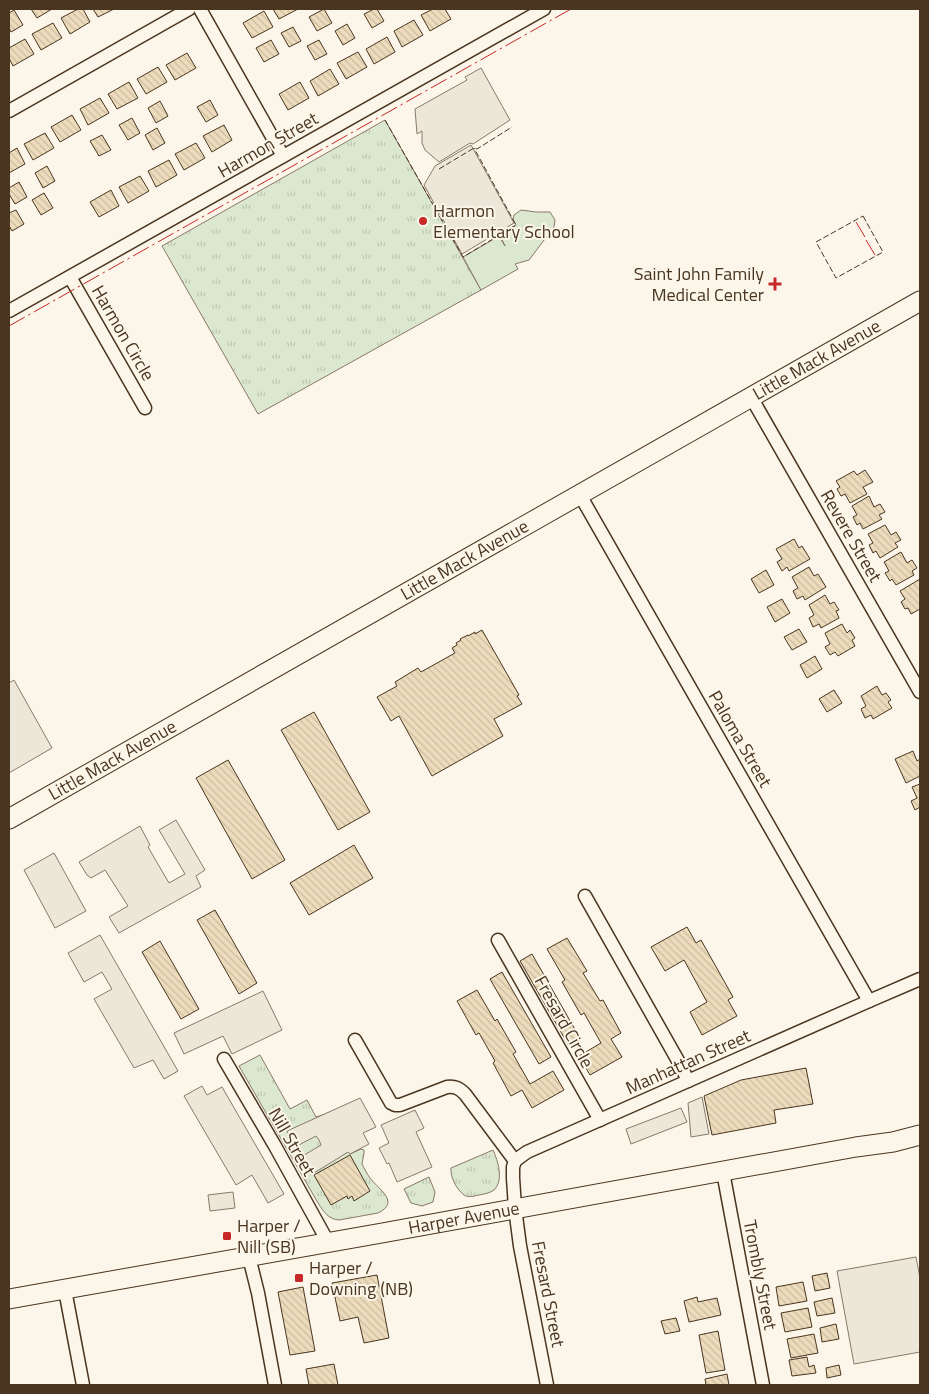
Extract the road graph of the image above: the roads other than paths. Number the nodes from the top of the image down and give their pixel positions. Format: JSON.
{"nodes":[{"id":1,"x":189,"y":9,"type":"edge"},
{"id":2,"x":200,"y":9,"type":"edge"},
{"id":3,"x":544,"y":9,"type":"edge"},
{"id":4,"x":9,"y":111,"type":"edge"},
{"id":5,"x":283,"y":156,"type":"junction"},
{"id":6,"x":70,"y":277,"type":"junction"},
{"id":7,"x":920,"y":301,"type":"edge"},
{"id":8,"x":9,"y":311,"type":"edge"},
{"id":9,"x":751,"y":397,"type":"junction"},
{"id":10,"x":145,"y":408,"type":"dead end"},
{"id":11,"x":580,"y":495,"type":"junction"},
{"id":12,"x":920,"y":692,"type":"edge"},
{"id":13,"x":9,"y":819,"type":"edge"},
{"id":14,"x":585,"y":896,"type":"dead end"},
{"id":15,"x":498,"y":940,"type":"dead end"},
{"id":16,"x":920,"y":980,"type":"edge"},
{"id":17,"x":869,"y":1001,"type":"junction"},
{"id":18,"x":355,"y":1040,"type":"dead end"},
{"id":19,"x":224,"y":1059,"type":"dead end"},
{"id":20,"x":688,"y":1081,"type":"junction"},
{"id":21,"x":600,"y":1120,"type":"junction"},
{"id":22,"x":920,"y":1135,"type":"edge"},
{"id":23,"x":515,"y":1161,"type":"junction"},
{"id":24,"x":723,"y":1172,"type":"junction"},
{"id":25,"x":515,"y":1208,"type":"junction"},
{"id":26,"x":328,"y":1242,"type":"junction"},
{"id":27,"x":249,"y":1257,"type":"junction"},
{"id":28,"x":65,"y":1290,"type":"junction"},
{"id":29,"x":9,"y":1299,"type":"edge"},
{"id":30,"x":83,"y":1385,"type":"edge"},
{"id":31,"x":275,"y":1385,"type":"edge"},
{"id":32,"x":547,"y":1385,"type":"edge"},
{"id":33,"x":763,"y":1385,"type":"edge"}],
"edges":[{"from":1,"to":4,"type":"street"},
{"from":2,"to":5,"type":"street"},
{"from":3,"to":5,"type":"street","name":"Harmon Street"},
{"from":5,"to":6,"type":"street","name":"Harmon Street"},
{"from":6,"to":8,"type":"street","name":"Harmon Street"},
{"from":6,"to":10,"type":"street","name":"Harmon Circle"},
{"from":7,"to":9,"type":"main road","name":"Little Mack Avenue"},
{"from":9,"to":11,"type":"main road","name":"Little Mack Avenue"},
{"from":9,"to":12,"type":"street","name":"Revere Street"},
{"from":11,"to":13,"type":"main road","name":"Little Mack Avenue"},
{"from":11,"to":17,"type":"street","name":"Paloma Street"},
{"from":14,"to":20,"type":"street"},
{"from":15,"to":21,"type":"street","name":"Fresard Circle"},
{"from":16,"to":17,"type":"street","name":"Manhattan Street"},
{"from":17,"to":20,"type":"street","name":"Manhattan Street"},
{"from":18,"to":23,"type":"street"},
{"from":19,"to":26,"type":"street","name":"Nill Street"},
{"from":20,"to":21,"type":"street","name":"Manhattan Street"},
{"from":21,"to":23,"type":"street","name":"Manhattan Street"},
{"from":22,"to":24,"type":"main road","name":"Harper Avenue"},
{"from":23,"to":25,"type":"street"},
{"from":24,"to":25,"type":"main road","name":"Harper Avenue"},
{"from":24,"to":33,"type":"street","name":"Trombly Street"},
{"from":25,"to":26,"type":"main road","name":"Harper Avenue"},
{"from":25,"to":32,"type":"street","name":"Fresard Street"},
{"from":26,"to":27,"type":"main road","name":"Harper Avenue"},
{"from":27,"to":28,"type":"main road","name":"Harper Avenue"},
{"from":27,"to":31,"type":"street"},
{"from":28,"to":29,"type":"main road","name":"Harper Avenue"},
{"from":28,"to":30,"type":"street"}]}
